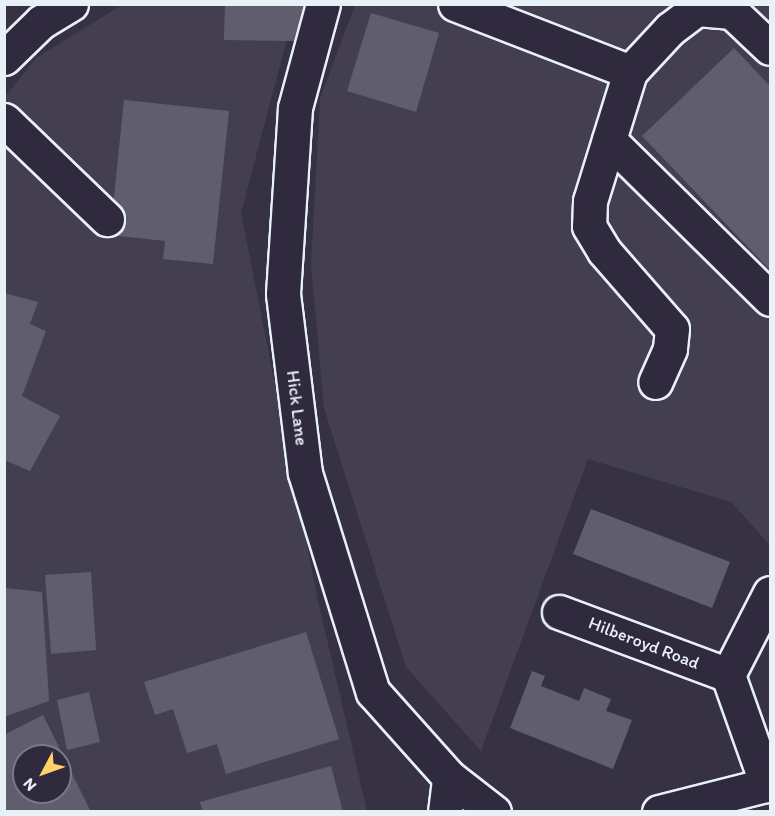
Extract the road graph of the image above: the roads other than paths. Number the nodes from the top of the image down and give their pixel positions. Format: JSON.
{"nodes":[{"id":1,"x":71,"y":4,"type":"edge"},
{"id":2,"x":323,"y":4,"type":"edge"},
{"id":3,"x":455,"y":4,"type":"edge"},
{"id":4,"x":771,"y":48,"type":"edge"},
{"id":5,"x":4,"y":58,"type":"edge"},
{"id":6,"x":630,"y":72,"type":"junction"},
{"id":7,"x":4,"y":120,"type":"edge"},
{"id":8,"x":609,"y":140,"type":"junction"},
{"id":9,"x":107,"y":219,"type":"dead end"},
{"id":10,"x":771,"y":299,"type":"edge"},
{"id":11,"x":655,"y":382,"type":"dead end"},
{"id":12,"x":771,"y":593,"type":"edge"},
{"id":13,"x":559,"y":612,"type":"dead end"},
{"id":14,"x":728,"y":675,"type":"junction"},
{"id":15,"x":448,"y":777,"type":"junction"},
{"id":16,"x":769,"y":785,"type":"edge"},
{"id":17,"x":445,"y":812,"type":"edge"},
{"id":18,"x":495,"y":812,"type":"edge"},
{"id":19,"x":659,"y":812,"type":"edge"}],
"edges":[{"from":1,"to":5,"type":"street"},
{"from":2,"to":15,"type":"street","name":"Hick Lane"},
{"from":3,"to":6,"type":"street"},
{"from":4,"to":6,"type":"street"},
{"from":6,"to":8,"type":"street"},
{"from":7,"to":9,"type":"street"},
{"from":8,"to":10,"type":"street"},
{"from":8,"to":11,"type":"street"},
{"from":12,"to":14,"type":"street"},
{"from":13,"to":14,"type":"street","name":"Hilberoyd Road"},
{"from":14,"to":16,"type":"street"},
{"from":15,"to":17,"type":"street"},
{"from":15,"to":18,"type":"street","name":"Hick Lane"},
{"from":16,"to":19,"type":"street"}]}
